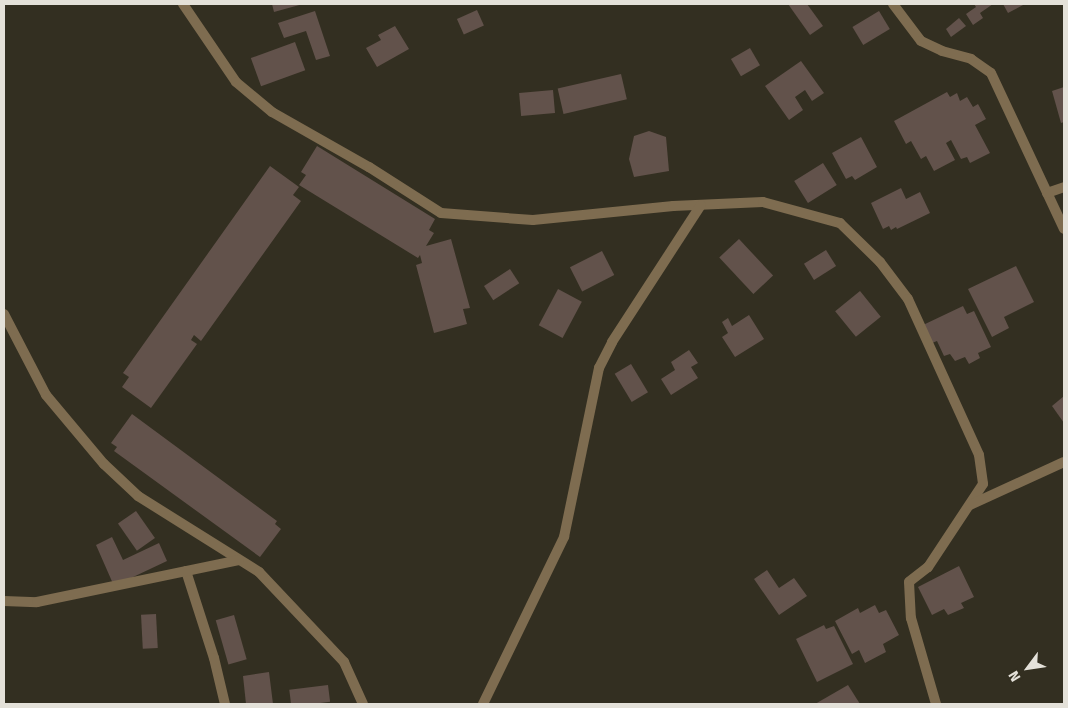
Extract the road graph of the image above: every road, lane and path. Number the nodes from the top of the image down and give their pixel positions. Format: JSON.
{"nodes":[{"id":1,"x":183,"y":4,"type":"edge"},
{"id":2,"x":893,"y":4,"type":"edge"},
{"id":3,"x":1064,"y":187,"type":"edge"},
{"id":4,"x":1047,"y":193,"type":"junction"},
{"id":5,"x":701,"y":205,"type":"junction"},
{"id":6,"x":1064,"y":229,"type":"edge"},
{"id":7,"x":4,"y":314,"type":"edge"},
{"id":8,"x":1064,"y":462,"type":"edge"},
{"id":9,"x":970,"y":505,"type":"junction"},
{"id":10,"x":240,"y":560,"type":"junction"},
{"id":11,"x":186,"y":571,"type":"junction"},
{"id":12,"x":4,"y":601,"type":"edge"},
{"id":13,"x":224,"y":704,"type":"edge"},
{"id":14,"x":363,"y":704,"type":"edge"},
{"id":15,"x":483,"y":704,"type":"edge"},
{"id":16,"x":936,"y":704,"type":"edge"}],
"edges":[{"from":1,"to":5,"type":"street"},
{"from":2,"to":4,"type":"street"},
{"from":3,"to":4,"type":"street"},
{"from":4,"to":6,"type":"street"},
{"from":5,"to":9,"type":"street"},
{"from":5,"to":15,"type":"street"},
{"from":7,"to":10,"type":"street"},
{"from":8,"to":9,"type":"street"},
{"from":9,"to":16,"type":"street"},
{"from":10,"to":11,"type":"street"},
{"from":10,"to":14,"type":"street"},
{"from":11,"to":12,"type":"street"},
{"from":11,"to":13,"type":"street"}]}
